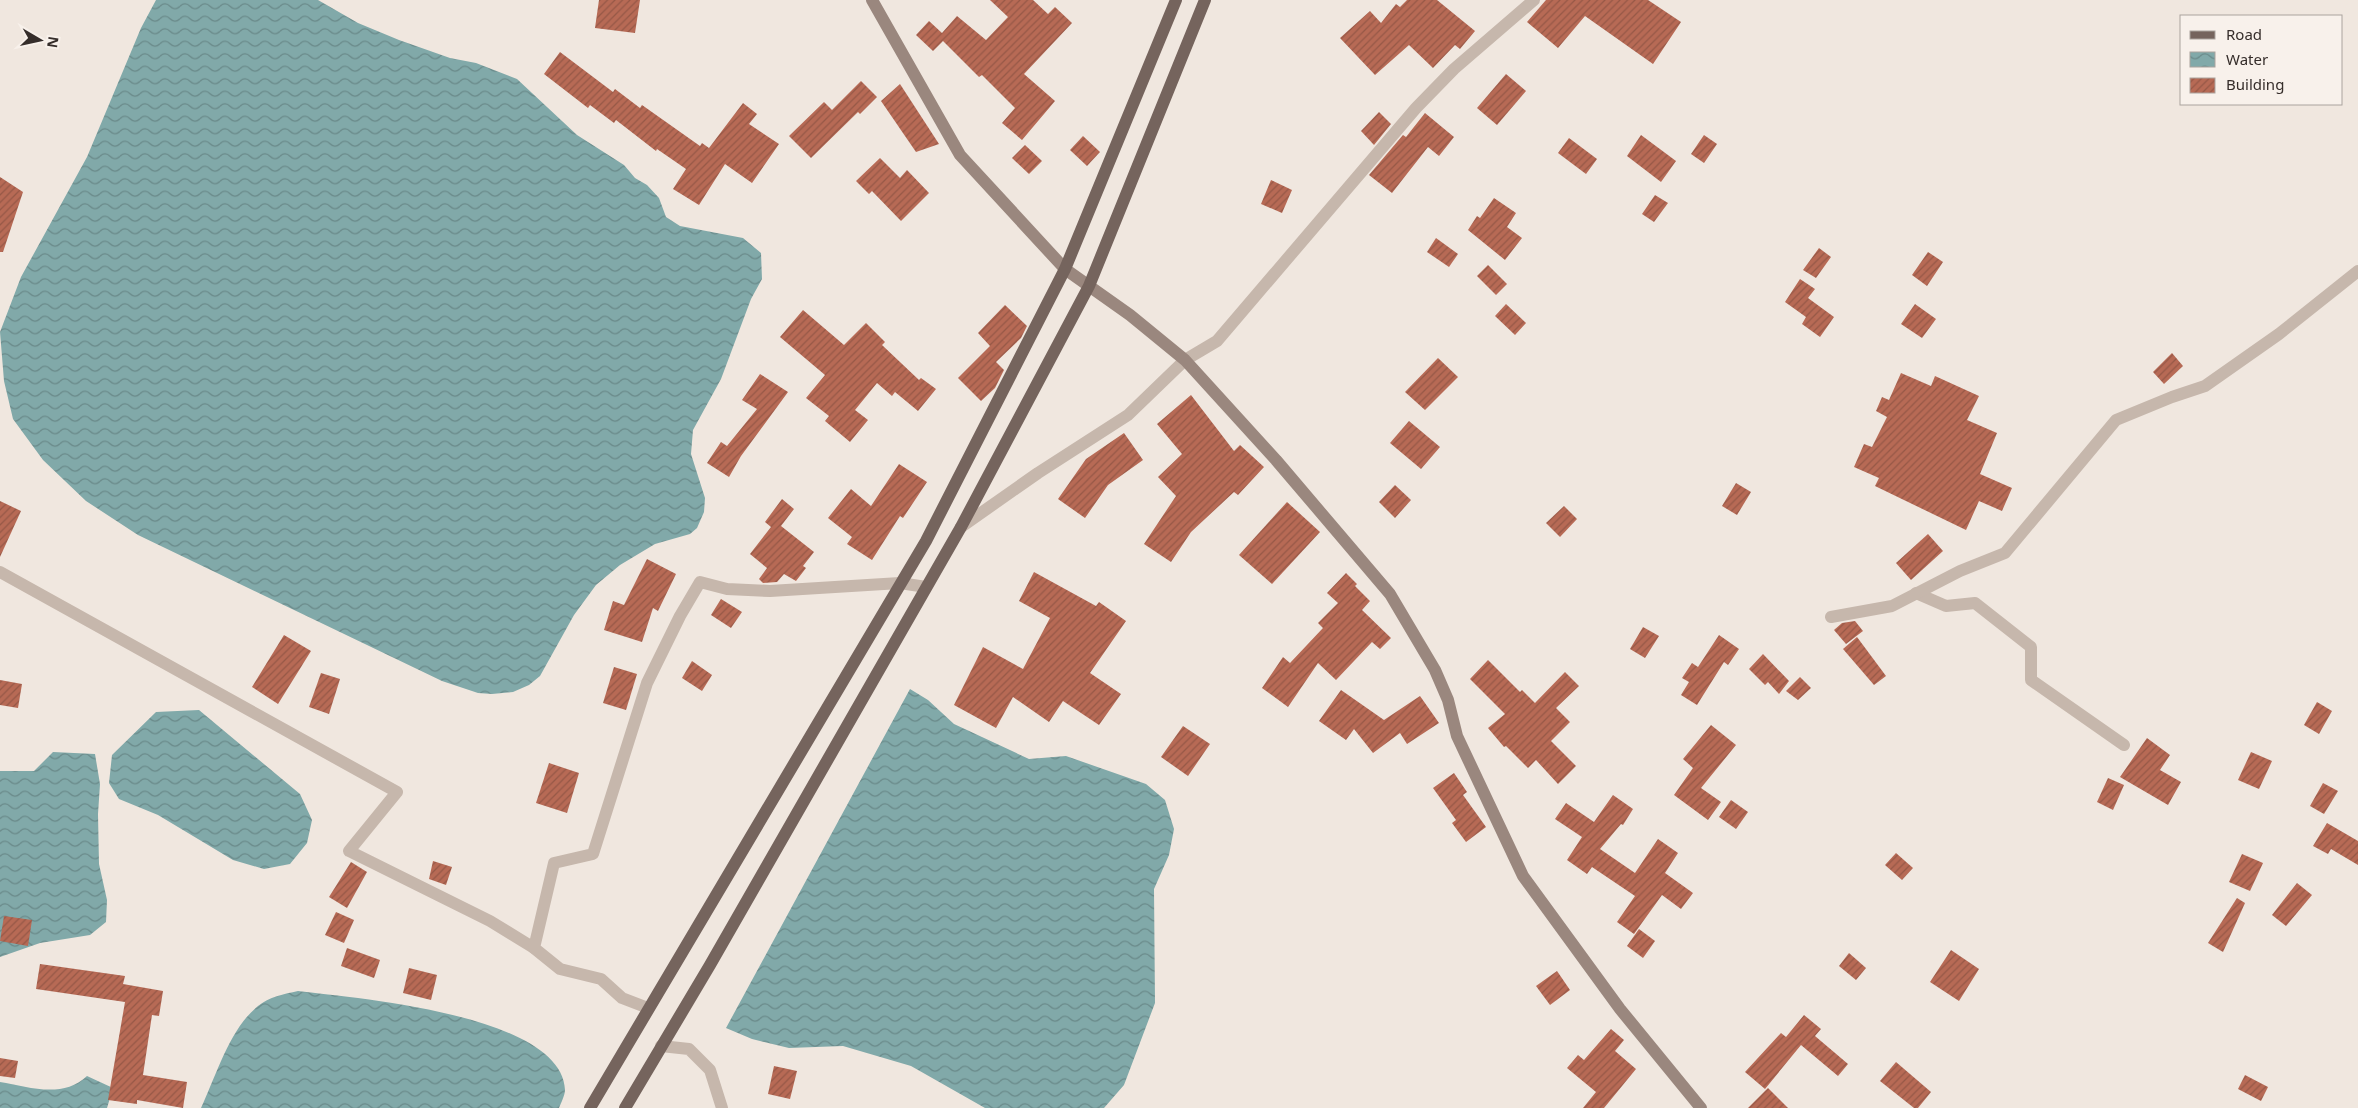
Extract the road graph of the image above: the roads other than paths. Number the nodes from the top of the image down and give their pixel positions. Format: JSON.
{"nodes":[{"id":1,"x":872,"y":0,"type":"edge"},
{"id":2,"x":1176,"y":0,"type":"edge"},
{"id":3,"x":1205,"y":0,"type":"edge"},
{"id":4,"x":1534,"y":0,"type":"edge"},
{"id":5,"x":1065,"y":268,"type":"junction"},
{"id":6,"x":2358,"y":271,"type":"edge"},
{"id":7,"x":1090,"y":286,"type":"junction"},
{"id":8,"x":1184,"y":360,"type":"junction"},
{"id":9,"x":961,"y":527,"type":"junction"},
{"id":10,"x":0,"y":572,"type":"edge"},
{"id":11,"x":900,"y":583,"type":"junction"},
{"id":12,"x":926,"y":587,"type":"junction"},
{"id":13,"x":1916,"y":594,"type":"junction"},
{"id":14,"x":1831,"y":617,"type":"dead end"},
{"id":15,"x":2124,"y":745,"type":"dead end"},
{"id":16,"x":534,"y":948,"type":"junction"},
{"id":17,"x":648,"y":1008,"type":"junction"},
{"id":18,"x":661,"y":1046,"type":"junction"},
{"id":19,"x":590,"y":1108,"type":"edge"},
{"id":20,"x":625,"y":1108,"type":"edge"},
{"id":21,"x":722,"y":1108,"type":"edge"},
{"id":22,"x":1701,"y":1108,"type":"edge"}],
"edges":[{"from":1,"to":5,"type":"main road"},
{"from":2,"to":5,"type":"main road"},
{"from":3,"to":7,"type":"main road"},
{"from":4,"to":8,"type":"street"},
{"from":5,"to":7,"type":"main road"},
{"from":5,"to":11,"type":"main road"},
{"from":6,"to":13,"type":"street"},
{"from":7,"to":8,"type":"main road"},
{"from":7,"to":9,"type":"main road"},
{"from":8,"to":9,"type":"street"},
{"from":8,"to":22,"type":"main road"},
{"from":9,"to":12,"type":"main road"},
{"from":10,"to":16,"type":"street"},
{"from":11,"to":12,"type":"street"},
{"from":11,"to":16,"type":"street"},
{"from":11,"to":17,"type":"main road"},
{"from":12,"to":18,"type":"main road"},
{"from":13,"to":14,"type":"street"},
{"from":13,"to":15,"type":"street"},
{"from":16,"to":17,"type":"street"},
{"from":17,"to":19,"type":"main road"},
{"from":18,"to":20,"type":"main road"},
{"from":18,"to":21,"type":"street"}]}
